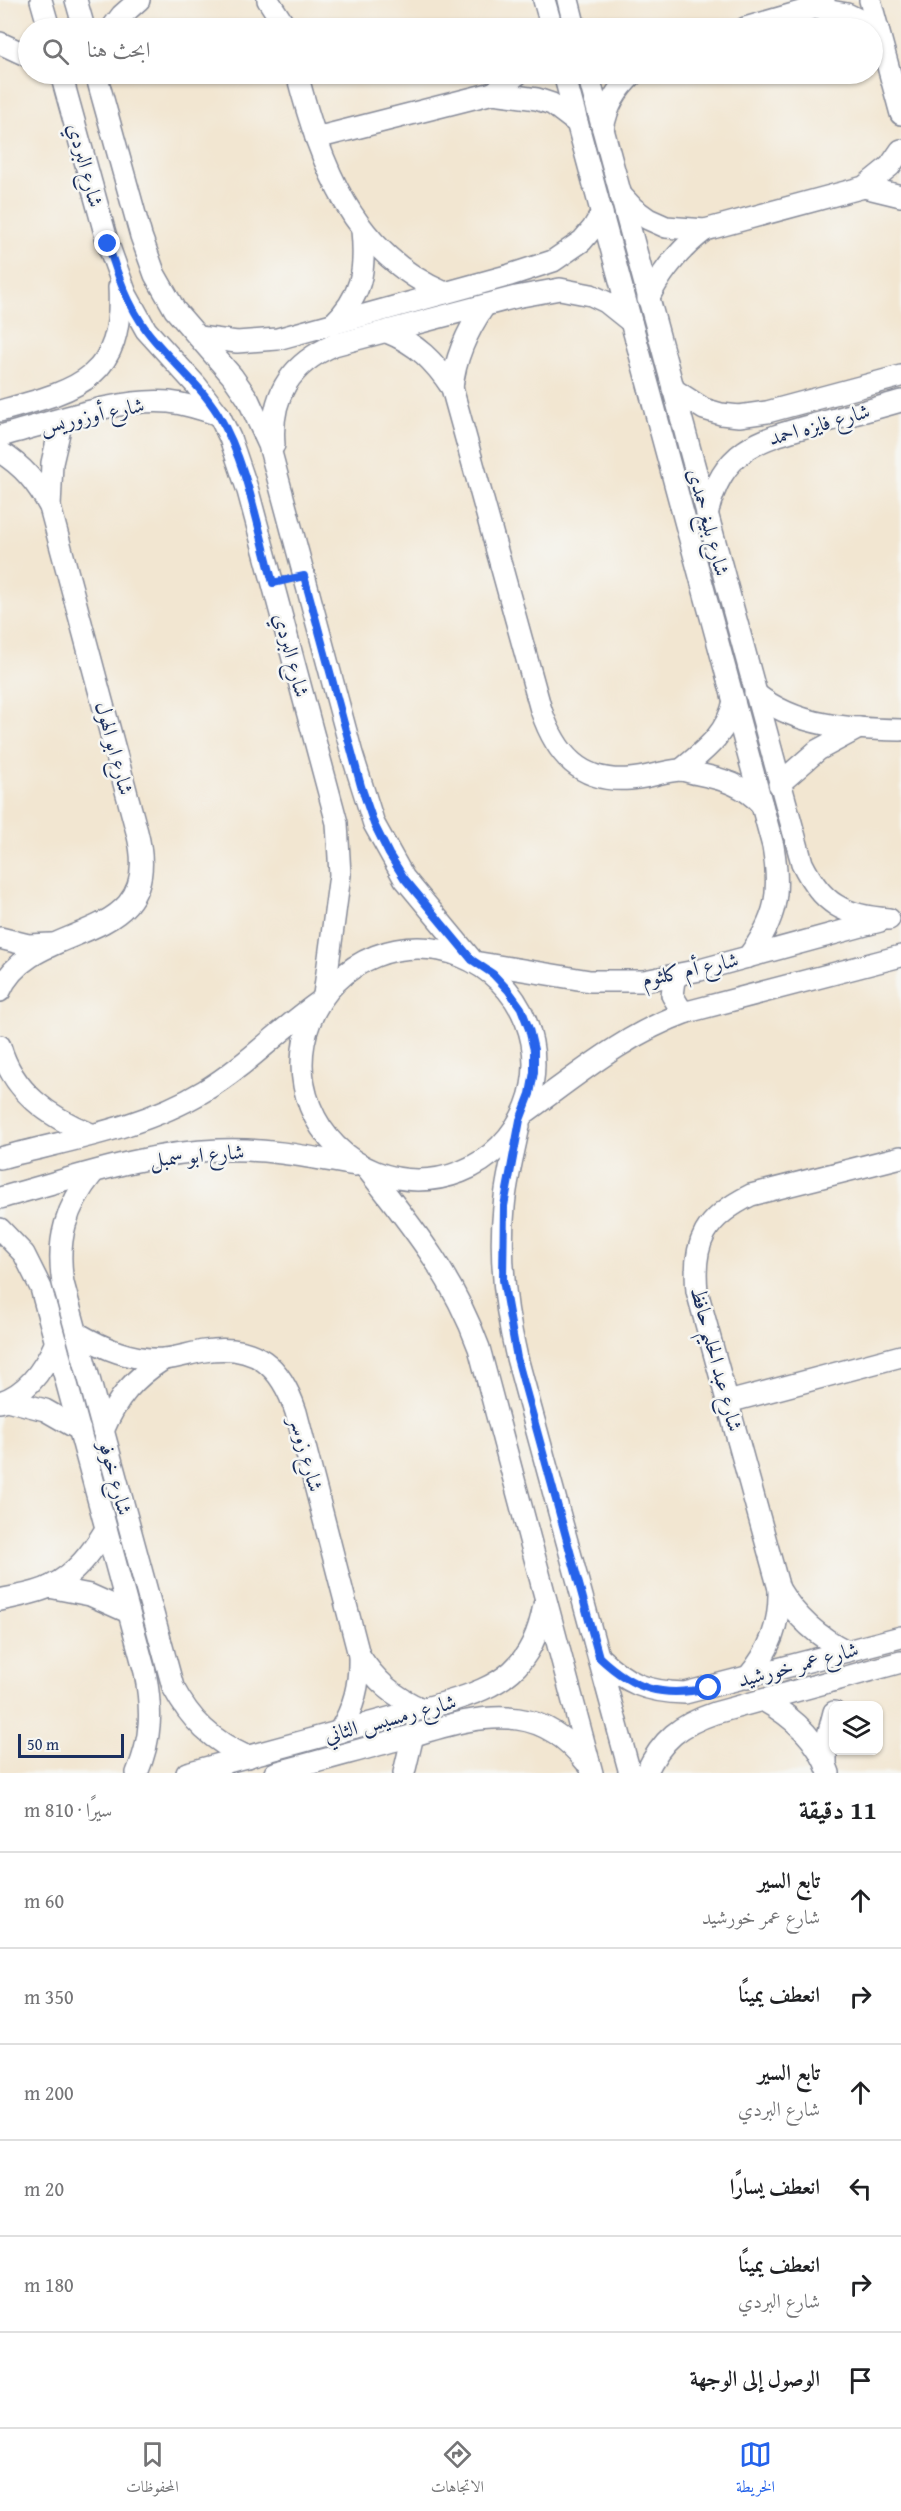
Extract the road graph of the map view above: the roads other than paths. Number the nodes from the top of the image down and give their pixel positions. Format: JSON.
{"nodes":[{"id":1,"x":41,"y":0,"type":"edge"},
{"id":2,"x":76,"y":0,"type":"edge"},
{"id":3,"x":139,"y":0,"type":"edge"},
{"id":4,"x":268,"y":0,"type":"edge"},
{"id":5,"x":291,"y":0,"type":"edge"},
{"id":6,"x":544,"y":0,"type":"edge"},
{"id":7,"x":568,"y":0,"type":"edge"},
{"id":8,"x":870,"y":0,"type":"edge"},
{"id":9,"x":819,"y":4,"type":"edge"},
{"id":10,"x":46,"y":18,"type":"edge"},
{"id":11,"x":81,"y":18,"type":"edge"},
{"id":12,"x":120,"y":18,"type":"edge"},
{"id":13,"x":280,"y":18,"type":"edge"},
{"id":14,"x":288,"y":18,"type":"edge"},
{"id":15,"x":549,"y":18,"type":"edge"},
{"id":16,"x":573,"y":18,"type":"edge"},
{"id":17,"x":775,"y":18,"type":"edge"},
{"id":18,"x":855,"y":18,"type":"edge"},
{"id":19,"x":875,"y":18,"type":"edge"},
{"id":20,"x":0,"y":43,"type":"edge"},
{"id":21,"x":883,"y":47,"type":"edge"},
{"id":22,"x":18,"y":51,"type":"edge"},
{"id":23,"x":64,"y":84,"type":"edge"},
{"id":24,"x":99,"y":84,"type":"edge"},
{"id":25,"x":300,"y":84,"type":"edge"},
{"id":26,"x":505,"y":84,"type":"edge"},
{"id":27,"x":567,"y":84,"type":"edge"},
{"id":28,"x":591,"y":84,"type":"edge"},
{"id":29,"x":625,"y":84,"type":"edge"},
{"id":30,"x":493,"y":93,"type":"junction"},
{"id":31,"x":901,"y":114,"type":"edge"},
{"id":32,"x":577,"y":123,"type":"junction"},
{"id":33,"x":603,"y":130,"type":"junction"},
{"id":34,"x":316,"y":138,"type":"junction"},
{"id":35,"x":901,"y":150,"type":"edge"},
{"id":36,"x":610,"y":158,"type":"junction"},
{"id":37,"x":588,"y":160,"type":"junction"},
{"id":38,"x":864,"y":187,"type":"junction"},
{"id":39,"x":128,"y":190,"type":"junction"},
{"id":40,"x":620,"y":194,"type":"junction"},
{"id":41,"x":901,"y":196,"type":"edge"},
{"id":42,"x":95,"y":198,"type":"junction"},
{"id":43,"x":602,"y":213,"type":"junction"},
{"id":44,"x":362,"y":230,"type":"junction"},
{"id":45,"x":705,"y":230,"type":"junction"},
{"id":46,"x":510,"y":275,"type":"junction"},
{"id":47,"x":119,"y":278,"type":"junction"},
{"id":48,"x":445,"y":293,"type":"junction"},
{"id":49,"x":516,"y":297,"type":"junction"},
{"id":50,"x":648,"y":299,"type":"junction"},
{"id":51,"x":484,"y":305,"type":"junction"},
{"id":52,"x":631,"y":322,"type":"junction"},
{"id":53,"x":333,"y":323,"type":"junction"},
{"id":54,"x":387,"y":332,"type":"junction"},
{"id":55,"x":199,"y":337,"type":"junction"},
{"id":56,"x":334,"y":345,"type":"junction"},
{"id":57,"x":901,"y":376,"type":"edge"},
{"id":58,"x":79,"y":385,"type":"junction"},
{"id":59,"x":452,"y":388,"type":"junction"},
{"id":60,"x":673,"y":389,"type":"junction"},
{"id":61,"x":901,"y":401,"type":"edge"},
{"id":62,"x":0,"y":411,"type":"edge"},
{"id":63,"x":94,"y":411,"type":"junction"},
{"id":64,"x":757,"y":414,"type":"junction"},
{"id":65,"x":219,"y":415,"type":"junction"},
{"id":66,"x":62,"y":420,"type":"junction"},
{"id":67,"x":0,"y":436,"type":"edge"},
{"id":68,"x":762,"y":440,"type":"junction"},
{"id":69,"x":0,"y":452,"type":"edge"},
{"id":70,"x":275,"y":466,"type":"junction"},
{"id":71,"x":50,"y":507,"type":"junction"},
{"id":72,"x":707,"y":516,"type":"junction"},
{"id":73,"x":719,"y":562,"type":"junction"},
{"id":74,"x":698,"y":568,"type":"junction"},
{"id":75,"x":304,"y":576,"type":"junction"},
{"id":76,"x":273,"y":583,"type":"junction"},
{"id":77,"x":755,"y":693,"type":"junction"},
{"id":78,"x":734,"y":701,"type":"junction"},
{"id":79,"x":901,"y":717,"type":"edge"},
{"id":80,"x":862,"y":727,"type":"junction"},
{"id":81,"x":901,"y":730,"type":"edge"},
{"id":82,"x":681,"y":770,"type":"junction"},
{"id":83,"x":780,"y":784,"type":"junction"},
{"id":84,"x":762,"y":805,"type":"junction"},
{"id":85,"x":794,"y":839,"type":"junction"},
{"id":86,"x":773,"y":846,"type":"junction"},
{"id":87,"x":895,"y":917,"type":"edge"},
{"id":88,"x":0,"y":938,"type":"edge"},
{"id":89,"x":51,"y":944,"type":"junction"},
{"id":90,"x":901,"y":956,"type":"edge"},
{"id":91,"x":748,"y":957,"type":"junction"},
{"id":92,"x":473,"y":961,"type":"junction"},
{"id":93,"x":680,"y":975,"type":"junction"},
{"id":94,"x":0,"y":991,"type":"edge"},
{"id":95,"x":322,"y":998,"type":"junction"},
{"id":96,"x":687,"y":1012,"type":"junction"},
{"id":97,"x":0,"y":1046,"type":"edge"},
{"id":98,"x":5,"y":1078,"type":"edge"},
{"id":99,"x":522,"y":1117,"type":"junction"},
{"id":100,"x":91,"y":1134,"type":"junction"},
{"id":101,"x":901,"y":1156,"type":"edge"},
{"id":102,"x":0,"y":1158,"type":"edge"},
{"id":103,"x":364,"y":1167,"type":"junction"},
{"id":104,"x":93,"y":1173,"type":"junction"},
{"id":105,"x":0,"y":1198,"type":"edge"},
{"id":106,"x":0,"y":1229,"type":"edge"},
{"id":107,"x":63,"y":1282,"type":"junction"},
{"id":108,"x":41,"y":1288,"type":"junction"},
{"id":109,"x":77,"y":1333,"type":"junction"},
{"id":110,"x":56,"y":1342,"type":"junction"},
{"id":111,"x":901,"y":1356,"type":"edge"},
{"id":112,"x":164,"y":1359,"type":"junction"},
{"id":113,"x":3,"y":1401,"type":"edge"},
{"id":114,"x":728,"y":1402,"type":"junction"},
{"id":115,"x":80,"y":1430,"type":"junction"},
{"id":116,"x":103,"y":1431,"type":"junction"},
{"id":117,"x":106,"y":1529,"type":"junction"},
{"id":118,"x":49,"y":1587,"type":"junction"},
{"id":119,"x":778,"y":1589,"type":"junction"},
{"id":120,"x":0,"y":1600,"type":"edge"},
{"id":121,"x":545,"y":1602,"type":"junction"},
{"id":122,"x":128,"y":1612,"type":"junction"},
{"id":123,"x":901,"y":1637,"type":"edge"},
{"id":124,"x":847,"y":1651,"type":"junction"},
{"id":125,"x":359,"y":1655,"type":"junction"},
{"id":126,"x":599,"y":1657,"type":"junction"},
{"id":127,"x":901,"y":1662,"type":"edge"},
{"id":128,"x":168,"y":1666,"type":"junction"},
{"id":129,"x":144,"y":1672,"type":"junction"},
{"id":130,"x":852,"y":1676,"type":"junction"},
{"id":131,"x":747,"y":1678,"type":"junction"},
{"id":132,"x":709,"y":1688,"type":"junction"},
{"id":133,"x":763,"y":1700,"type":"junction"},
{"id":134,"x":839,"y":1701,"type":"edge"},
{"id":135,"x":444,"y":1703,"type":"junction"},
{"id":136,"x":422,"y":1709,"type":"junction"},
{"id":137,"x":715,"y":1713,"type":"junction"},
{"id":138,"x":450,"y":1725,"type":"junction"},
{"id":139,"x":829,"y":1731,"type":"edge"},
{"id":140,"x":339,"y":1732,"type":"junction"},
{"id":141,"x":413,"y":1736,"type":"junction"},
{"id":142,"x":248,"y":1756,"type":"junction"},
{"id":143,"x":827,"y":1767,"type":"edge"},
{"id":144,"x":591,"y":1771,"type":"edge"},
{"id":145,"x":137,"y":1773,"type":"edge"},
{"id":146,"x":187,"y":1773,"type":"edge"},
{"id":147,"x":275,"y":1773,"type":"edge"},
{"id":148,"x":404,"y":1773,"type":"edge"},
{"id":149,"x":630,"y":1773,"type":"edge"},
{"id":150,"x":646,"y":1773,"type":"edge"}],
"edges":[{"from":1,"to":10,"type":"street"},
{"from":2,"to":11,"type":"street"},
{"from":3,"to":12,"type":"street"},
{"from":4,"to":13,"type":"street"},
{"from":5,"to":14,"type":"street"},
{"from":6,"to":15,"type":"street"},
{"from":7,"to":16,"type":"street"},
{"from":8,"to":19,"type":"street"},
{"from":9,"to":17,"type":"street"},
{"from":9,"to":18,"type":"street"},
{"from":20,"to":22,"type":"street"},
{"from":21,"to":31,"type":"street"},
{"from":23,"to":42,"type":"street","name":"شارع البردي"},
{"from":24,"to":39,"type":"street","name":"شارع البردي"},
{"from":25,"to":34,"type":"street"},
{"from":26,"to":30,"type":"street"},
{"from":27,"to":32,"type":"street","name":"شارع بليغ حمدى"},
{"from":28,"to":33,"type":"street","name":"شارع بليغ حمدى"},
{"from":29,"to":33,"type":"street"},
{"from":30,"to":32,"type":"street"},
{"from":30,"to":34,"type":"street"},
{"from":32,"to":37,"type":"street","name":"شارع بليغ حمدى"},
{"from":33,"to":36,"type":"street","name":"شارع بليغ حمدى"},
{"from":34,"to":44,"type":"street"},
{"from":35,"to":38,"type":"street"},
{"from":36,"to":37,"type":"street"},
{"from":36,"to":40,"type":"street","name":"شارع بليغ حمدى"},
{"from":37,"to":43,"type":"street","name":"شارع بليغ حمدى"},
{"from":38,"to":41,"type":"street"},
{"from":38,"to":45,"type":"street"},
{"from":39,"to":42,"type":"street"},
{"from":39,"to":55,"type":"street","name":"شارع البردي"},
{"from":40,"to":45,"type":"street"},
{"from":40,"to":50,"type":"street","name":"شارع بليغ حمدى"},
{"from":42,"to":47,"type":"street","name":"شارع البردي"},
{"from":43,"to":46,"type":"street"},
{"from":43,"to":52,"type":"street","name":"شارع بليغ حمدى"},
{"from":44,"to":48,"type":"street"},
{"from":44,"to":53,"type":"street"},
{"from":45,"to":50,"type":"street"},
{"from":46,"to":48,"type":"street"},
{"from":46,"to":49,"type":"street"},
{"from":47,"to":58,"type":"street","name":"شارع أوزوريس"},
{"from":47,"to":65,"type":"street","name":"شارع البردي"},
{"from":48,"to":53,"type":"street"},
{"from":49,"to":51,"type":"street"},
{"from":49,"to":52,"type":"street"},
{"from":50,"to":60,"type":"street","name":"شارع بليغ حمدى"},
{"from":51,"to":54,"type":"street"},
{"from":51,"to":59,"type":"street"},
{"from":52,"to":74,"type":"street","name":"شارع بليغ حمدى"},
{"from":53,"to":55,"type":"street"},
{"from":53,"to":56,"type":"street"},
{"from":54,"to":56,"type":"street"},
{"from":54,"to":59,"type":"street"},
{"from":55,"to":70,"type":"street","name":"شارع البردي"},
{"from":56,"to":70,"type":"street"},
{"from":57,"to":64,"type":"street","name":"شارع فايزه احمد"},
{"from":58,"to":62,"type":"street","name":"شارع أوزوريس"},
{"from":58,"to":63,"type":"street"},
{"from":59,"to":82,"type":"street"},
{"from":60,"to":64,"type":"street","name":"شارع فايزه احمد"},
{"from":60,"to":72,"type":"street","name":"شارع بليغ حمدى"},
{"from":61,"to":68,"type":"street","name":"شارع فايزه احمد"},
{"from":63,"to":65,"type":"street","name":"شارع أوزوريس"},
{"from":63,"to":66,"type":"street","name":"شارع أوزوريس"},
{"from":64,"to":68,"type":"street"},
{"from":65,"to":76,"type":"street","name":"شارع البردي"},
{"from":66,"to":67,"type":"street","name":"شارع أوزوريس"},
{"from":66,"to":71,"type":"street","name":"شارع ابو الهول"},
{"from":68,"to":72,"type":"street","name":"شارع فايزه احمد"},
{"from":69,"to":71,"type":"street","name":"شارع ابو الهول"},
{"from":70,"to":75,"type":"street","name":"شارع البردي"},
{"from":71,"to":89,"type":"street","name":"شارع ابو الهول"},
{"from":72,"to":73,"type":"street","name":"شارع بليغ حمدى"},
{"from":73,"to":74,"type":"street"},
{"from":73,"to":77,"type":"street","name":"شارع بليغ حمدى"},
{"from":74,"to":78,"type":"street","name":"شارع بليغ حمدى"},
{"from":75,"to":76,"type":"street"},
{"from":75,"to":92,"type":"street","name":"شارع البردي"},
{"from":76,"to":95,"type":"street","name":"شارع البردي"},
{"from":77,"to":80,"type":"street"},
{"from":77,"to":83,"type":"street","name":"شارع بليغ حمدى"},
{"from":78,"to":82,"type":"street"},
{"from":78,"to":84,"type":"street","name":"شارع بليغ حمدى"},
{"from":79,"to":80,"type":"street"},
{"from":80,"to":81,"type":"street"},
{"from":80,"to":83,"type":"street"},
{"from":82,"to":84,"type":"street"},
{"from":83,"to":85,"type":"street","name":"شارع بليغ حمدى"},
{"from":84,"to":86,"type":"street","name":"شارع بليغ حمدى"},
{"from":85,"to":86,"type":"street"},
{"from":85,"to":87,"type":"street","name":"شارع بليغ حمدى"},
{"from":86,"to":91,"type":"street","name":"شارع بليغ حمدى"},
{"from":87,"to":91,"type":"street","name":"شارع أم كلثوم"},
{"from":88,"to":89,"type":"street","name":"شارع ابو الهول"},
{"from":89,"to":94,"type":"street","name":"شارع ابو الهول"},
{"from":90,"to":96,"type":"street","name":"شارع أم كلثوم"},
{"from":91,"to":93,"type":"street","name":"شارع أم كلثوم"},
{"from":92,"to":93,"type":"street","name":"شارع أم كلثوم"},
{"from":92,"to":95,"type":"street"},
{"from":92,"to":99,"type":"street"},
{"from":93,"to":96,"type":"street"},
{"from":95,"to":100,"type":"street","name":"شارع ابو سمبل"},
{"from":95,"to":103,"type":"street"},
{"from":96,"to":99,"type":"street","name":"شارع أم كلثوم"},
{"from":97,"to":98,"type":"street"},
{"from":98,"to":100,"type":"street"},
{"from":99,"to":103,"type":"street"},
{"from":99,"to":126,"type":"street"},
{"from":100,"to":102,"type":"street","name":"شارع ابو سمبل"},
{"from":101,"to":114,"type":"street","name":"شارع عبد الحليم حافظ"},
{"from":103,"to":104,"type":"street","name":"شارع ابو سمبل"},
{"from":103,"to":121,"type":"street"},
{"from":104,"to":105,"type":"street","name":"شارع ابو سمبل"},
{"from":104,"to":107,"type":"street","name":"شارع خوفو"},
{"from":106,"to":108,"type":"street","name":"شارع خوفو"},
{"from":107,"to":108,"type":"street"},
{"from":107,"to":109,"type":"street","name":"شارع خوفو"},
{"from":108,"to":110,"type":"street","name":"شارع خوفو"},
{"from":109,"to":112,"type":"street","name":"شارع زوسر"},
{"from":109,"to":116,"type":"street","name":"شارع خوفو"},
{"from":110,"to":113,"type":"street"},
{"from":110,"to":115,"type":"street","name":"شارع خوفو"},
{"from":111,"to":114,"type":"street"},
{"from":112,"to":116,"type":"street","name":"شارع زوسر"},
{"from":112,"to":125,"type":"street","name":"شارع زوسر"},
{"from":113,"to":115,"type":"street"},
{"from":114,"to":119,"type":"street","name":"شارع عبد الحليم حافظ"},
{"from":115,"to":117,"type":"street","name":"شارع خوفو"},
{"from":116,"to":128,"type":"street","name":"شارع خوفو"},
{"from":117,"to":118,"type":"street"},
{"from":117,"to":122,"type":"street","name":"شارع خوفو"},
{"from":118,"to":120,"type":"street"},
{"from":118,"to":122,"type":"street"},
{"from":119,"to":124,"type":"street","name":"شارع عبد الحليم حافظ"},
{"from":119,"to":131,"type":"street","name":"شارع عبد الحليم حافظ"},
{"from":121,"to":135,"type":"street","name":"شارع رمسيس الثاني"},
{"from":121,"to":144,"type":"street"},
{"from":122,"to":129,"type":"street","name":"شارع خوفو"},
{"from":123,"to":124,"type":"street","name":"شارع عمر خورشيد"},
{"from":124,"to":131,"type":"street","name":"شارع عمر خورشيد"},
{"from":125,"to":136,"type":"street","name":"شارع زوسر"},
{"from":125,"to":140,"type":"street","name":"شارع زوسر"},
{"from":126,"to":132,"type":"street","name":"شارع عمر خورشيد"},
{"from":126,"to":149,"type":"street"},
{"from":127,"to":130,"type":"street","name":"شارع عمر خورشيد"},
{"from":128,"to":129,"type":"street"},
{"from":128,"to":142,"type":"street","name":"شارع خوفو"},
{"from":129,"to":145,"type":"street","name":"شارع خوفو"},
{"from":130,"to":133,"type":"street","name":"شارع عمر خورشيد"},
{"from":130,"to":134,"type":"street"},
{"from":131,"to":132,"type":"street","name":"شارع عمر خورشيد"},
{"from":132,"to":137,"type":"street"},
{"from":133,"to":137,"type":"street","name":"شارع عمر خورشيد"},
{"from":133,"to":143,"type":"street"},
{"from":135,"to":136,"type":"street","name":"شارع رمسيس الثاني"},
{"from":135,"to":138,"type":"street"},
{"from":136,"to":140,"type":"street","name":"شارع رمسيس الثاني"},
{"from":137,"to":150,"type":"street","name":"شارع عمر خورشيد"},
{"from":138,"to":141,"type":"street","name":"شارع رمسيس الثاني"},
{"from":138,"to":144,"type":"street","name":"شارع رمسيس الثاني"},
{"from":139,"to":143,"type":"street"},
{"from":140,"to":142,"type":"street","name":"شارع رمسيس الثاني"},
{"from":141,"to":147,"type":"street","name":"شارع رمسيس الثاني"},
{"from":141,"to":148,"type":"street"},
{"from":142,"to":146,"type":"street","name":"شارع رمسيس الثاني"}]}
